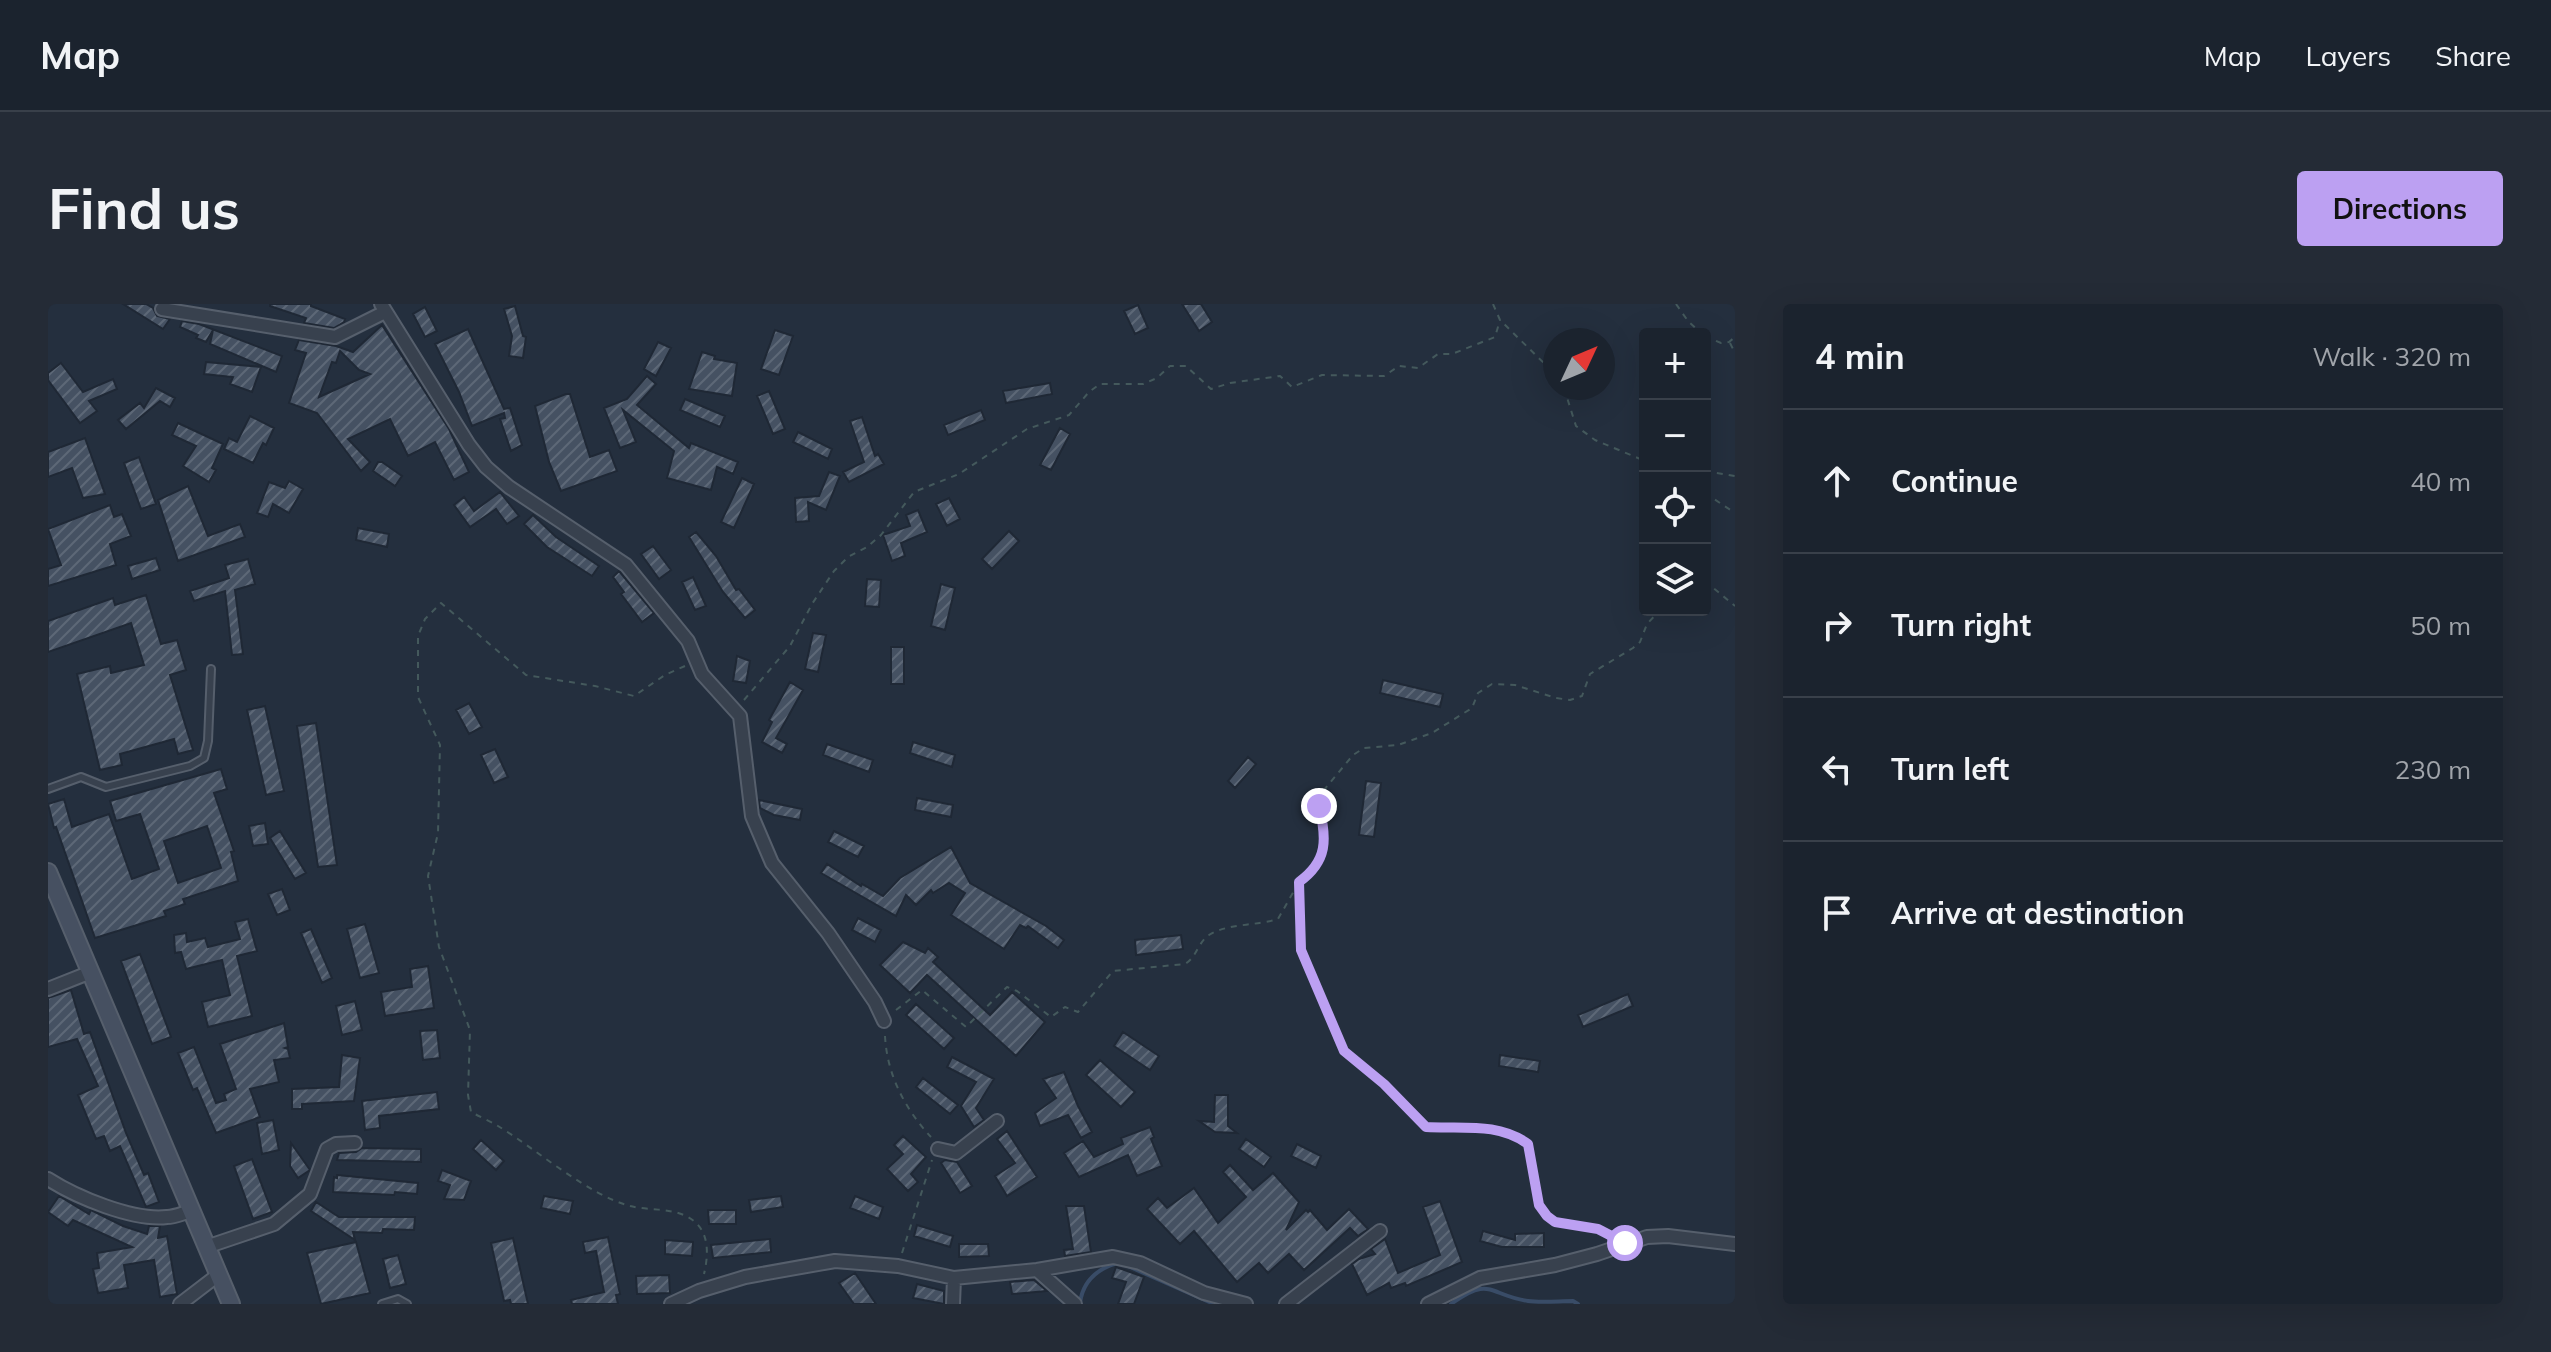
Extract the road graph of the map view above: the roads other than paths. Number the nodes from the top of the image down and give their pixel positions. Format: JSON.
{"nodes":[{"id":1,"x":383,"y":308,"type":"edge"},
{"id":2,"x":162,"y":309,"type":"dead end"},
{"id":3,"x":211,"y":669,"type":"dead end"},
{"id":4,"x":48,"y":789,"type":"edge"},
{"id":5,"x":48,"y":872,"type":"edge"},
{"id":6,"x":91,"y":972,"type":"junction"},
{"id":7,"x":48,"y":989,"type":"edge"},
{"id":8,"x":884,"y":1021,"type":"road end"},
{"id":9,"x":997,"y":1121,"type":"dead end"},
{"id":10,"x":355,"y":1143,"type":"dead end"},
{"id":11,"x":938,"y":1149,"type":"road end"},
{"id":12,"x":48,"y":1179,"type":"edge"},
{"id":13,"x":191,"y":1211,"type":"junction"},
{"id":14,"x":1380,"y":1231,"type":"dead end"},
{"id":15,"x":1735,"y":1244,"type":"edge"},
{"id":16,"x":206,"y":1247,"type":"junction"},
{"id":17,"x":1037,"y":1270,"type":"junction"},
{"id":18,"x":218,"y":1275,"type":"junction"},
{"id":19,"x":954,"y":1278,"type":"junction"},
{"id":20,"x":180,"y":1304,"type":"edge"},
{"id":21,"x":231,"y":1304,"type":"edge"},
{"id":22,"x":382,"y":1304,"type":"edge"},
{"id":23,"x":407,"y":1304,"type":"edge"},
{"id":24,"x":671,"y":1304,"type":"edge"},
{"id":25,"x":953,"y":1304,"type":"edge"},
{"id":26,"x":1075,"y":1304,"type":"edge"},
{"id":27,"x":1246,"y":1304,"type":"edge"},
{"id":28,"x":1286,"y":1304,"type":"edge"},
{"id":29,"x":1428,"y":1304,"type":"edge"}],
"edges":[{"from":1,"to":2,"type":"street"},
{"from":1,"to":8,"type":"street"},
{"from":3,"to":4,"type":"lane"},
{"from":5,"to":6,"type":"main road"},
{"from":6,"to":7,"type":"street"},
{"from":6,"to":13,"type":"main road"},
{"from":9,"to":11,"type":"street"},
{"from":10,"to":16,"type":"street"},
{"from":12,"to":13,"type":"street"},
{"from":13,"to":16,"type":"main road"},
{"from":14,"to":28,"type":"street"},
{"from":15,"to":29,"type":"street"},
{"from":16,"to":18,"type":"main road"},
{"from":17,"to":19,"type":"street"},
{"from":17,"to":26,"type":"street"},
{"from":17,"to":27,"type":"street"},
{"from":18,"to":20,"type":"street"},
{"from":18,"to":21,"type":"main road"},
{"from":19,"to":24,"type":"street"},
{"from":19,"to":25,"type":"street"},
{"from":22,"to":23,"type":"lane"}]}
